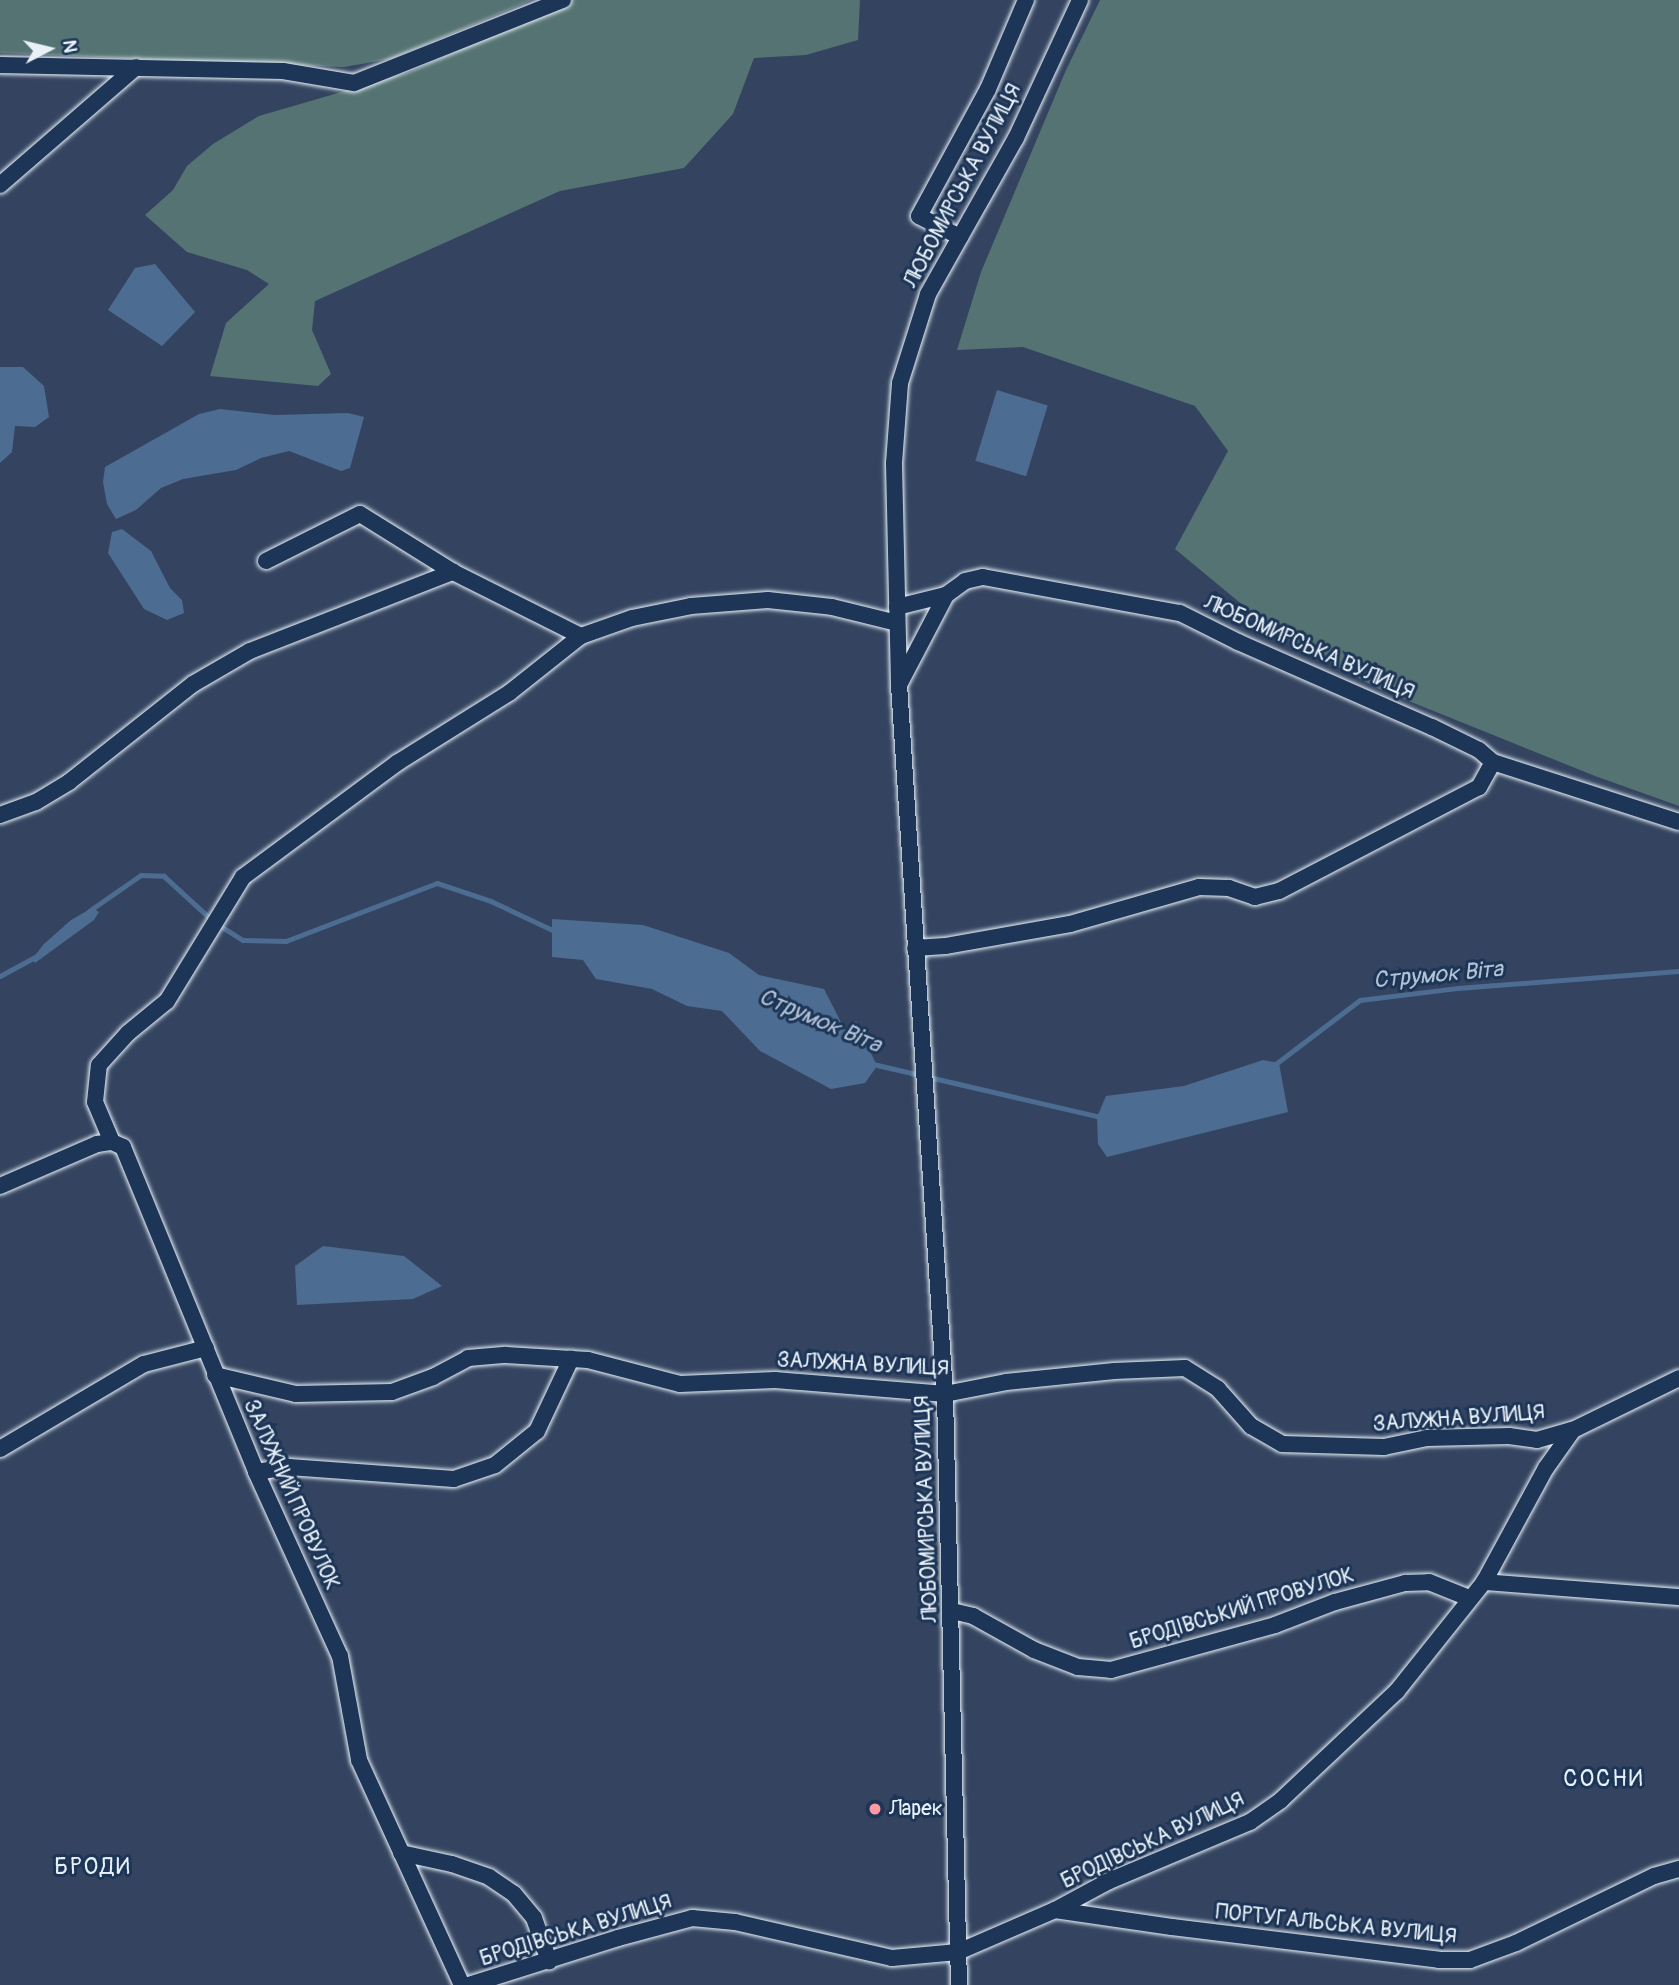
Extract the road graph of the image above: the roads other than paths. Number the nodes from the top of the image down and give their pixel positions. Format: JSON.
{"nodes":[{"id":1,"x":563,"y":0,"type":"edge"},
{"id":2,"x":1026,"y":0,"type":"edge"},
{"id":3,"x":1080,"y":0,"type":"edge"},
{"id":4,"x":0,"y":65,"type":"edge"},
{"id":5,"x":135,"y":67,"type":"junction"},
{"id":6,"x":0,"y":185,"type":"edge"},
{"id":7,"x":960,"y":237,"type":"junction"},
{"id":8,"x":266,"y":561,"type":"dead end"},
{"id":9,"x":453,"y":572,"type":"junction"},
{"id":10,"x":946,"y":595,"type":"junction"},
{"id":11,"x":897,"y":615,"type":"junction"},
{"id":12,"x":581,"y":636,"type":"junction"},
{"id":13,"x":899,"y":684,"type":"junction"},
{"id":14,"x":1493,"y":762,"type":"junction"},
{"id":15,"x":0,"y":815,"type":"edge"},
{"id":16,"x":1679,"y":822,"type":"edge"},
{"id":17,"x":915,"y":948,"type":"junction"},
{"id":18,"x":112,"y":1142,"type":"junction"},
{"id":19,"x":0,"y":1186,"type":"edge"},
{"id":20,"x":206,"y":1348,"type":"junction"},
{"id":21,"x":571,"y":1359,"type":"junction"},
{"id":22,"x":215,"y":1375,"type":"junction"},
{"id":23,"x":1679,"y":1378,"type":"edge"},
{"id":24,"x":944,"y":1394,"type":"junction"},
{"id":25,"x":1573,"y":1430,"type":"junction"},
{"id":26,"x":0,"y":1450,"type":"edge"},
{"id":27,"x":256,"y":1472,"type":"junction"},
{"id":28,"x":1484,"y":1582,"type":"junction"},
{"id":29,"x":1679,"y":1597,"type":"edge"},
{"id":30,"x":1469,"y":1598,"type":"junction"},
{"id":31,"x":952,"y":1611,"type":"junction"},
{"id":32,"x":401,"y":1853,"type":"junction"},
{"id":33,"x":1679,"y":1869,"type":"edge"},
{"id":34,"x":1055,"y":1910,"type":"junction"},
{"id":35,"x":958,"y":1952,"type":"junction"},
{"id":36,"x":549,"y":1961,"type":"junction"},
{"id":37,"x":462,"y":1985,"type":"edge"},
{"id":38,"x":470,"y":1985,"type":"edge"},
{"id":39,"x":959,"y":1985,"type":"edge"}],
"edges":[{"from":1,"to":5,"type":"street"},
{"from":2,"to":7,"type":"street"},
{"from":3,"to":7,"type":"street","name":"ЛЮБОМИРСЬКА ВУЛИЦЯ"},
{"from":4,"to":5,"type":"street"},
{"from":5,"to":6,"type":"street"},
{"from":7,"to":11,"type":"street","name":"ЛЮБОМИРСЬКА ВУЛИЦЯ"},
{"from":8,"to":9,"type":"street"},
{"from":9,"to":12,"type":"street"},
{"from":9,"to":15,"type":"street"},
{"from":10,"to":11,"type":"street","name":"ЛЮБОМИРСЬКА ВУЛИЦЯ"},
{"from":10,"to":13,"type":"street"},
{"from":10,"to":14,"type":"street","name":"ЛЮБОМИРСЬКА ВУЛИЦЯ"},
{"from":11,"to":12,"type":"street","name":"ЗАЛУЖНИЙ ПРОВУЛОК"},
{"from":11,"to":13,"type":"street","name":"ЛЮБОМИРСЬКА ВУЛИЦЯ"},
{"from":12,"to":18,"type":"street","name":"ЗАЛУЖНИЙ ПРОВУЛОК"},
{"from":13,"to":17,"type":"street","name":"ЛЮБОМИРСЬКА ВУЛИЦЯ"},
{"from":14,"to":16,"type":"street","name":"ЛЮБОМИРСЬКА ВУЛИЦЯ"},
{"from":14,"to":17,"type":"street"},
{"from":17,"to":24,"type":"street","name":"ЛЮБОМИРСЬКА ВУЛИЦЯ"},
{"from":18,"to":19,"type":"street"},
{"from":18,"to":20,"type":"street","name":"ЗАЛУЖНИЙ ПРОВУЛОК"},
{"from":20,"to":22,"type":"street","name":"ЗАЛУЖНИЙ ПРОВУЛОК"},
{"from":20,"to":26,"type":"street"},
{"from":21,"to":22,"type":"street","name":"ЗАЛУЖНА ВУЛИЦЯ"},
{"from":21,"to":24,"type":"street","name":"ЗАЛУЖНА ВУЛИЦЯ"},
{"from":21,"to":27,"type":"street"},
{"from":22,"to":27,"type":"street","name":"ЗАЛУЖНИЙ ПРОВУЛОК"},
{"from":23,"to":25,"type":"street","name":"БРОДІВСЬКА ВУЛИЦЯ"},
{"from":24,"to":25,"type":"street","name":"ЗАЛУЖНА ВУЛИЦЯ"},
{"from":24,"to":31,"type":"street","name":"ЛЮБОМИРСЬКА ВУЛИЦЯ"},
{"from":25,"to":28,"type":"street","name":"БРОДІВСЬКА ВУЛИЦЯ"},
{"from":27,"to":32,"type":"street","name":"ЗАЛУЖНИЙ ПРОВУЛОК"},
{"from":28,"to":29,"type":"street"},
{"from":28,"to":30,"type":"street","name":"БРОДІВСЬКА ВУЛИЦЯ"},
{"from":30,"to":31,"type":"street","name":"БРОДІВСЬКИЙ ПРОВУЛОК"},
{"from":30,"to":34,"type":"street","name":"БРОДІВСЬКА ВУЛИЦЯ"},
{"from":31,"to":35,"type":"street","name":"ЛЮБОМИРСЬКА ВУЛИЦЯ"},
{"from":32,"to":36,"type":"street"},
{"from":32,"to":37,"type":"street","name":"ЗАЛУЖНИЙ ПРОВУЛОК"},
{"from":33,"to":34,"type":"street","name":"ПОРТУГАЛЬСЬКА ВУЛИЦЯ"},
{"from":34,"to":35,"type":"street","name":"БРОДІВСЬКА ВУЛИЦЯ"},
{"from":35,"to":36,"type":"street","name":"БРОДІВСЬКА ВУЛИЦЯ"},
{"from":35,"to":39,"type":"street","name":"ЛЮБОМИРСЬКА ВУЛИЦЯ"},
{"from":36,"to":38,"type":"street","name":"БРОДІВСЬКА ВУЛИЦЯ"}]}
